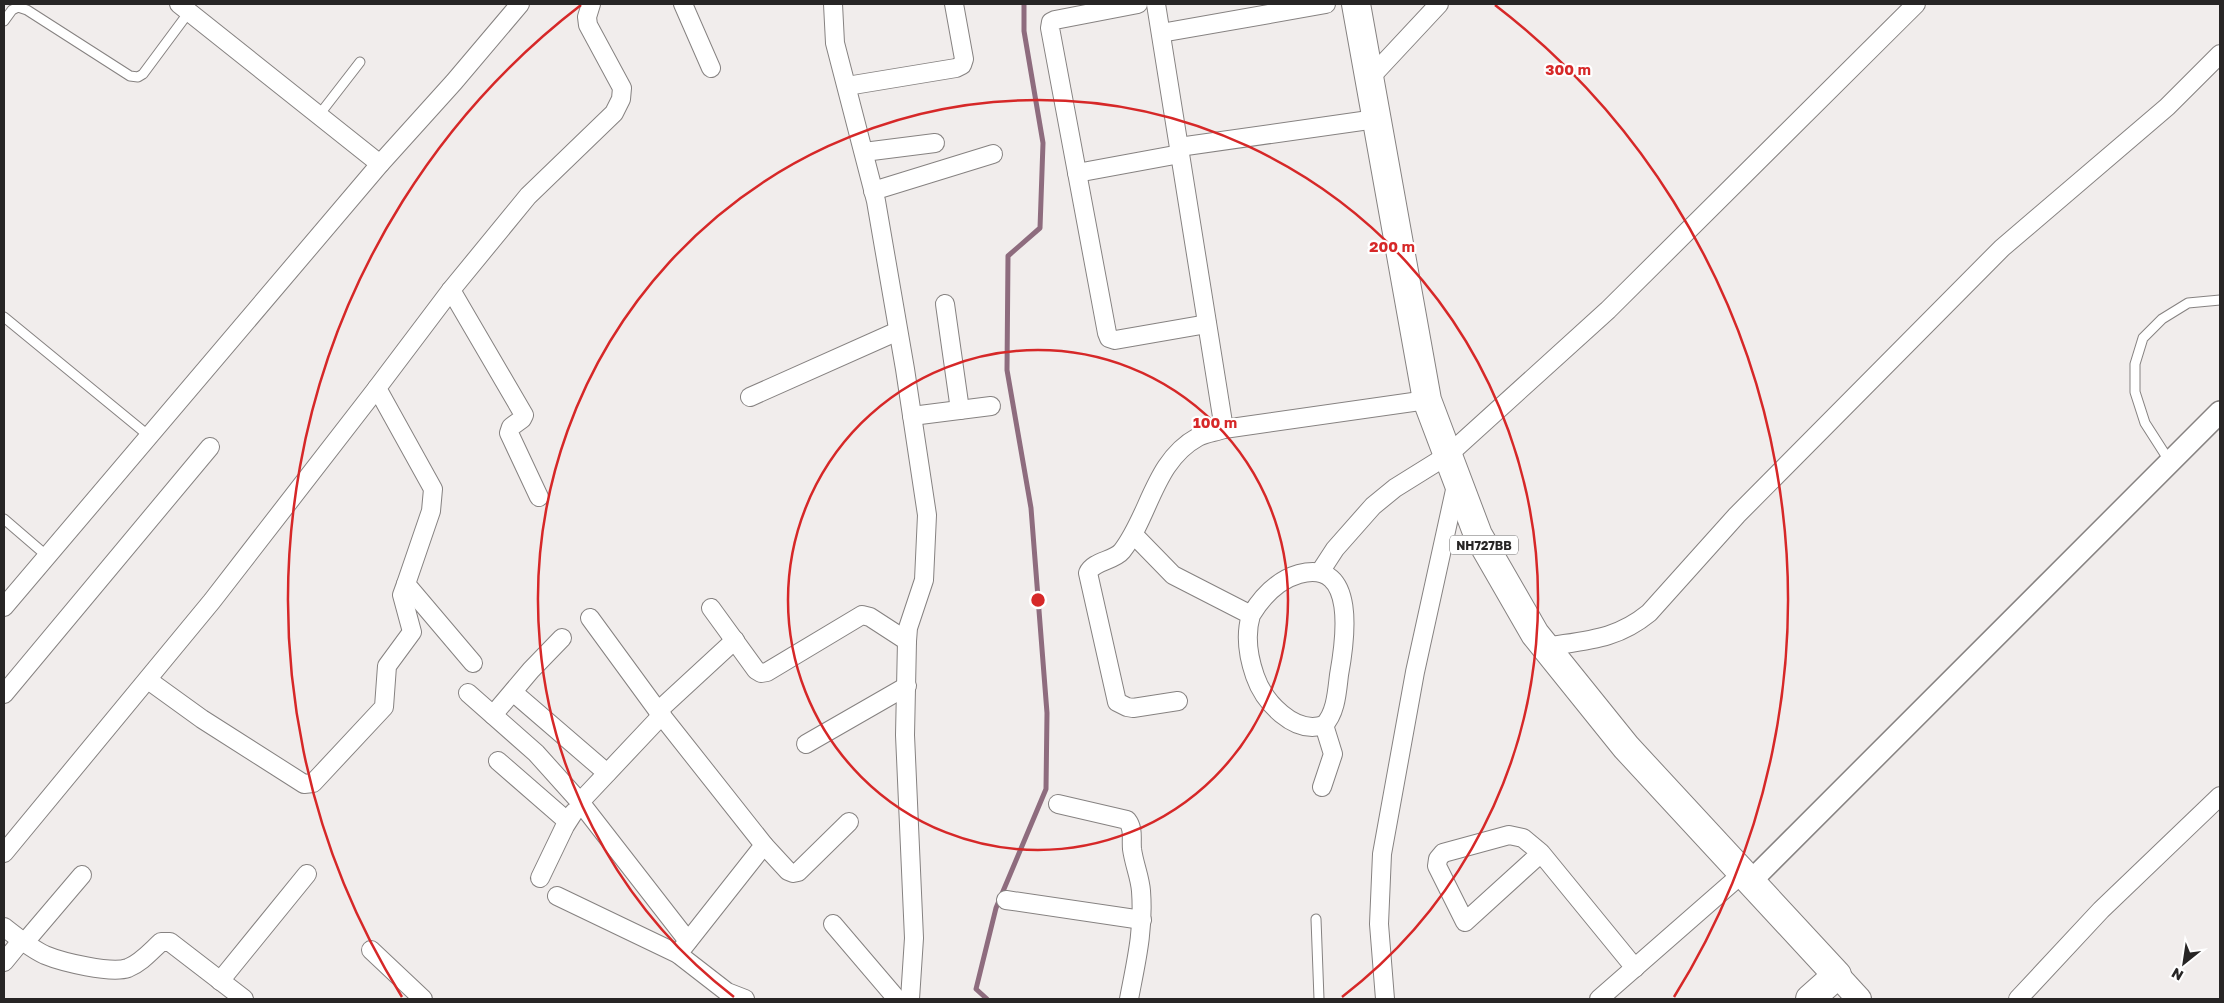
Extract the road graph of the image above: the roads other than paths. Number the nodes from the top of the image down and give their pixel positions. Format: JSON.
{"nodes":[{"id":1,"x":520,"y":4,"type":"edge"},
{"id":2,"x":591,"y":4,"type":"edge"},
{"id":3,"x":684,"y":4,"type":"edge"},
{"id":4,"x":833,"y":4,"type":"edge"},
{"id":5,"x":954,"y":4,"type":"edge"},
{"id":6,"x":1138,"y":4,"type":"edge"},
{"id":7,"x":1156,"y":4,"type":"edge"},
{"id":8,"x":1326,"y":4,"type":"edge"},
{"id":9,"x":1356,"y":4,"type":"edge"},
{"id":10,"x":1439,"y":4,"type":"edge"},
{"id":11,"x":1916,"y":4,"type":"edge"},
{"id":12,"x":184,"y":8,"type":"edge"},
{"id":13,"x":4,"y":21,"type":"edge"},
{"id":14,"x":1161,"y":33,"type":"junction"},
{"id":15,"x":2220,"y":54,"type":"edge"},
{"id":16,"x":360,"y":62,"type":"dead end"},
{"id":17,"x":711,"y":68,"type":"dead end"},
{"id":18,"x":1369,"y":79,"type":"junction"},
{"id":19,"x":847,"y":86,"type":"junction"},
{"id":20,"x":319,"y":115,"type":"junction"},
{"id":21,"x":1376,"y":119,"type":"junction"},
{"id":22,"x":935,"y":143,"type":"dead end"},
{"id":23,"x":1179,"y":150,"type":"junction"},
{"id":24,"x":864,"y":152,"type":"junction"},
{"id":25,"x":993,"y":154,"type":"dead end"},
{"id":26,"x":380,"y":164,"type":"junction"},
{"id":27,"x":1077,"y":173,"type":"junction"},
{"id":28,"x":873,"y":191,"type":"junction"},
{"id":29,"x":451,"y":290,"type":"junction"},
{"id":30,"x":2220,"y":300,"type":"edge"},
{"id":31,"x":945,"y":304,"type":"dead end"},
{"id":32,"x":4,"y":317,"type":"edge"},
{"id":33,"x":1207,"y":324,"type":"junction"},
{"id":34,"x":898,"y":331,"type":"junction"},
{"id":35,"x":376,"y":388,"type":"junction"},
{"id":36,"x":750,"y":397,"type":"dead end"},
{"id":37,"x":1427,"y":400,"type":"junction"},
{"id":38,"x":991,"y":406,"type":"dead end"},
{"id":39,"x":960,"y":410,"type":"junction"},
{"id":40,"x":2220,"y":412,"type":"edge"},
{"id":41,"x":912,"y":416,"type":"junction"},
{"id":42,"x":1224,"y":429,"type":"junction"},
{"id":43,"x":149,"y":436,"type":"junction"},
{"id":44,"x":210,"y":447,"type":"dead end"},
{"id":45,"x":1448,"y":455,"type":"junction"},
{"id":46,"x":2170,"y":462,"type":"junction"},
{"id":47,"x":1457,"y":481,"type":"junction"},
{"id":48,"x":539,"y":497,"type":"dead end"},
{"id":49,"x":4,"y":519,"type":"edge"},
{"id":50,"x":1134,"y":535,"type":"junction"},
{"id":51,"x":47,"y":556,"type":"junction"},
{"id":52,"x":1320,"y":572,"type":"junction"},
{"id":53,"x":406,"y":584,"type":"junction"},
{"id":54,"x":4,"y":607,"type":"edge"},
{"id":55,"x":711,"y":608,"type":"dead end"},
{"id":56,"x":1251,"y":615,"type":"junction"},
{"id":57,"x":590,"y":618,"type":"dead end"},
{"id":58,"x":562,"y":638,"type":"dead end"},
{"id":59,"x":735,"y":640,"type":"junction"},
{"id":60,"x":907,"y":641,"type":"junction"},
{"id":61,"x":1545,"y":647,"type":"junction"},
{"id":62,"x":473,"y":663,"type":"dead end"},
{"id":63,"x":148,"y":680,"type":"junction"},
{"id":64,"x":906,"y":686,"type":"junction"},
{"id":65,"x":468,"y":692,"type":"dead end"},
{"id":66,"x":513,"y":692,"type":"junction"},
{"id":67,"x":4,"y":694,"type":"edge"},
{"id":68,"x":1178,"y":700,"type":"dead end"},
{"id":69,"x":660,"y":713,"type":"junction"},
{"id":70,"x":493,"y":715,"type":"junction"},
{"id":71,"x":1324,"y":725,"type":"junction"},
{"id":72,"x":806,"y":744,"type":"dead end"},
{"id":73,"x":498,"y":761,"type":"dead end"},
{"id":74,"x":607,"y":773,"type":"junction"},
{"id":75,"x":1322,"y":787,"type":"dead end"},
{"id":76,"x":2220,"y":796,"type":"edge"},
{"id":77,"x":580,"y":803,"type":"junction"},
{"id":78,"x":1058,"y":804,"type":"dead end"},
{"id":79,"x":568,"y":821,"type":"junction"},
{"id":80,"x":849,"y":822,"type":"dead end"},
{"id":81,"x":764,"y":845,"type":"junction"},
{"id":82,"x":4,"y":853,"type":"edge"},
{"id":83,"x":1541,"y":853,"type":"junction"},
{"id":84,"x":307,"y":874,"type":"dead end"},
{"id":85,"x":82,"y":875,"type":"dead end"},
{"id":86,"x":1747,"y":877,"type":"junction"},
{"id":87,"x":540,"y":878,"type":"dead end"},
{"id":88,"x":557,"y":896,"type":"dead end"},
{"id":89,"x":1006,"y":900,"type":"dead end"},
{"id":90,"x":1316,"y":919,"type":"dead end"},
{"id":91,"x":1142,"y":920,"type":"junction"},
{"id":92,"x":833,"y":924,"type":"dead end"},
{"id":93,"x":4,"y":927,"type":"edge"},
{"id":94,"x":23,"y":941,"type":"junction"},
{"id":95,"x":683,"y":948,"type":"junction"},
{"id":96,"x":371,"y":950,"type":"dead end"},
{"id":97,"x":4,"y":962,"type":"edge"},
{"id":98,"x":1635,"y":968,"type":"junction"},
{"id":99,"x":1837,"y":975,"type":"junction"},
{"id":100,"x":220,"y":981,"type":"junction"},
{"id":101,"x":244,"y":999,"type":"edge"},
{"id":102,"x":423,"y":999,"type":"edge"},
{"id":103,"x":745,"y":999,"type":"edge"},
{"id":104,"x":897,"y":999,"type":"edge"},
{"id":105,"x":910,"y":999,"type":"edge"},
{"id":106,"x":1129,"y":999,"type":"edge"},
{"id":107,"x":1319,"y":999,"type":"edge"},
{"id":108,"x":1385,"y":999,"type":"edge"},
{"id":109,"x":1600,"y":999,"type":"edge"},
{"id":110,"x":1810,"y":999,"type":"edge"},
{"id":111,"x":1859,"y":999,"type":"edge"},
{"id":112,"x":2018,"y":999,"type":"edge"}],
"edges":[{"from":1,"to":26,"type":"street"},
{"from":2,"to":29,"type":"street"},
{"from":3,"to":17,"type":"street"},
{"from":4,"to":19,"type":"street"},
{"from":5,"to":19,"type":"street"},
{"from":6,"to":27,"type":"street"},
{"from":7,"to":14,"type":"street"},
{"from":8,"to":14,"type":"street"},
{"from":9,"to":18,"type":"highway","number":"NH727BB"},
{"from":10,"to":18,"type":"street"},
{"from":11,"to":45,"type":"street"},
{"from":12,"to":13,"type":"lane"},
{"from":12,"to":20,"type":"street"},
{"from":14,"to":23,"type":"street"},
{"from":15,"to":61,"type":"street"},
{"from":16,"to":20,"type":"lane"},
{"from":18,"to":21,"type":"highway","number":"NH727BB"},
{"from":19,"to":24,"type":"street"},
{"from":20,"to":26,"type":"street"},
{"from":21,"to":23,"type":"street"},
{"from":21,"to":37,"type":"highway","number":"NH727BB"},
{"from":22,"to":24,"type":"street"},
{"from":23,"to":27,"type":"street"},
{"from":23,"to":33,"type":"street"},
{"from":24,"to":28,"type":"street"},
{"from":25,"to":28,"type":"street"},
{"from":26,"to":43,"type":"street"},
{"from":27,"to":33,"type":"street"},
{"from":28,"to":34,"type":"street"},
{"from":29,"to":35,"type":"street"},
{"from":29,"to":48,"type":"street"},
{"from":30,"to":46,"type":"lane"},
{"from":31,"to":39,"type":"street"},
{"from":32,"to":43,"type":"lane"},
{"from":33,"to":42,"type":"street"},
{"from":34,"to":36,"type":"street"},
{"from":34,"to":41,"type":"street"},
{"from":35,"to":53,"type":"street"},
{"from":35,"to":63,"type":"street"},
{"from":37,"to":42,"type":"street"},
{"from":37,"to":45,"type":"highway","number":"NH727BB"},
{"from":38,"to":39,"type":"street"},
{"from":39,"to":41,"type":"street"},
{"from":40,"to":46,"type":"street"},
{"from":41,"to":60,"type":"street"},
{"from":42,"to":50,"type":"street"},
{"from":43,"to":51,"type":"street"},
{"from":44,"to":67,"type":"street"},
{"from":45,"to":47,"type":"highway","number":"NH727BB"},
{"from":45,"to":52,"type":"street"},
{"from":46,"to":86,"type":"street"},
{"from":47,"to":61,"type":"highway","number":"NH727BB"},
{"from":47,"to":108,"type":"street"},
{"from":49,"to":51,"type":"lane"},
{"from":50,"to":56,"type":"street"},
{"from":50,"to":68,"type":"street"},
{"from":51,"to":54,"type":"street"},
{"from":52,"to":56,"type":"street"},
{"from":52,"to":71,"type":"street"},
{"from":53,"to":62,"type":"street"},
{"from":53,"to":63,"type":"street"},
{"from":55,"to":59,"type":"street"},
{"from":56,"to":71,"type":"street"},
{"from":57,"to":69,"type":"street"},
{"from":58,"to":66,"type":"street"},
{"from":59,"to":60,"type":"street"},
{"from":59,"to":69,"type":"street"},
{"from":60,"to":64,"type":"street"},
{"from":61,"to":86,"type":"highway","number":"NH727BB"},
{"from":63,"to":82,"type":"street"},
{"from":64,"to":72,"type":"street"},
{"from":64,"to":105,"type":"street"},
{"from":65,"to":70,"type":"street"},
{"from":66,"to":70,"type":"street"},
{"from":66,"to":74,"type":"street"},
{"from":69,"to":74,"type":"street"},
{"from":69,"to":81,"type":"street"},
{"from":70,"to":77,"type":"street"},
{"from":71,"to":75,"type":"street"},
{"from":73,"to":79,"type":"street"},
{"from":74,"to":77,"type":"street"},
{"from":76,"to":112,"type":"street"},
{"from":77,"to":79,"type":"street"},
{"from":77,"to":95,"type":"street"},
{"from":78,"to":91,"type":"street"},
{"from":79,"to":87,"type":"street"},
{"from":80,"to":81,"type":"street"},
{"from":81,"to":95,"type":"street"},
{"from":83,"to":83,"type":"street"},
{"from":83,"to":98,"type":"street"},
{"from":84,"to":100,"type":"street"},
{"from":85,"to":94,"type":"street"},
{"from":86,"to":98,"type":"street"},
{"from":86,"to":99,"type":"highway","number":"NH727BB"},
{"from":88,"to":95,"type":"street"},
{"from":89,"to":91,"type":"street"},
{"from":90,"to":107,"type":"lane"},
{"from":91,"to":106,"type":"street"},
{"from":92,"to":104,"type":"street"},
{"from":93,"to":94,"type":"street"},
{"from":94,"to":97,"type":"street"},
{"from":94,"to":100,"type":"street"},
{"from":95,"to":103,"type":"street"},
{"from":96,"to":102,"type":"street"},
{"from":98,"to":109,"type":"street"},
{"from":99,"to":110,"type":"highway"},
{"from":99,"to":111,"type":"main road"},
{"from":100,"to":101,"type":"street"}]}
